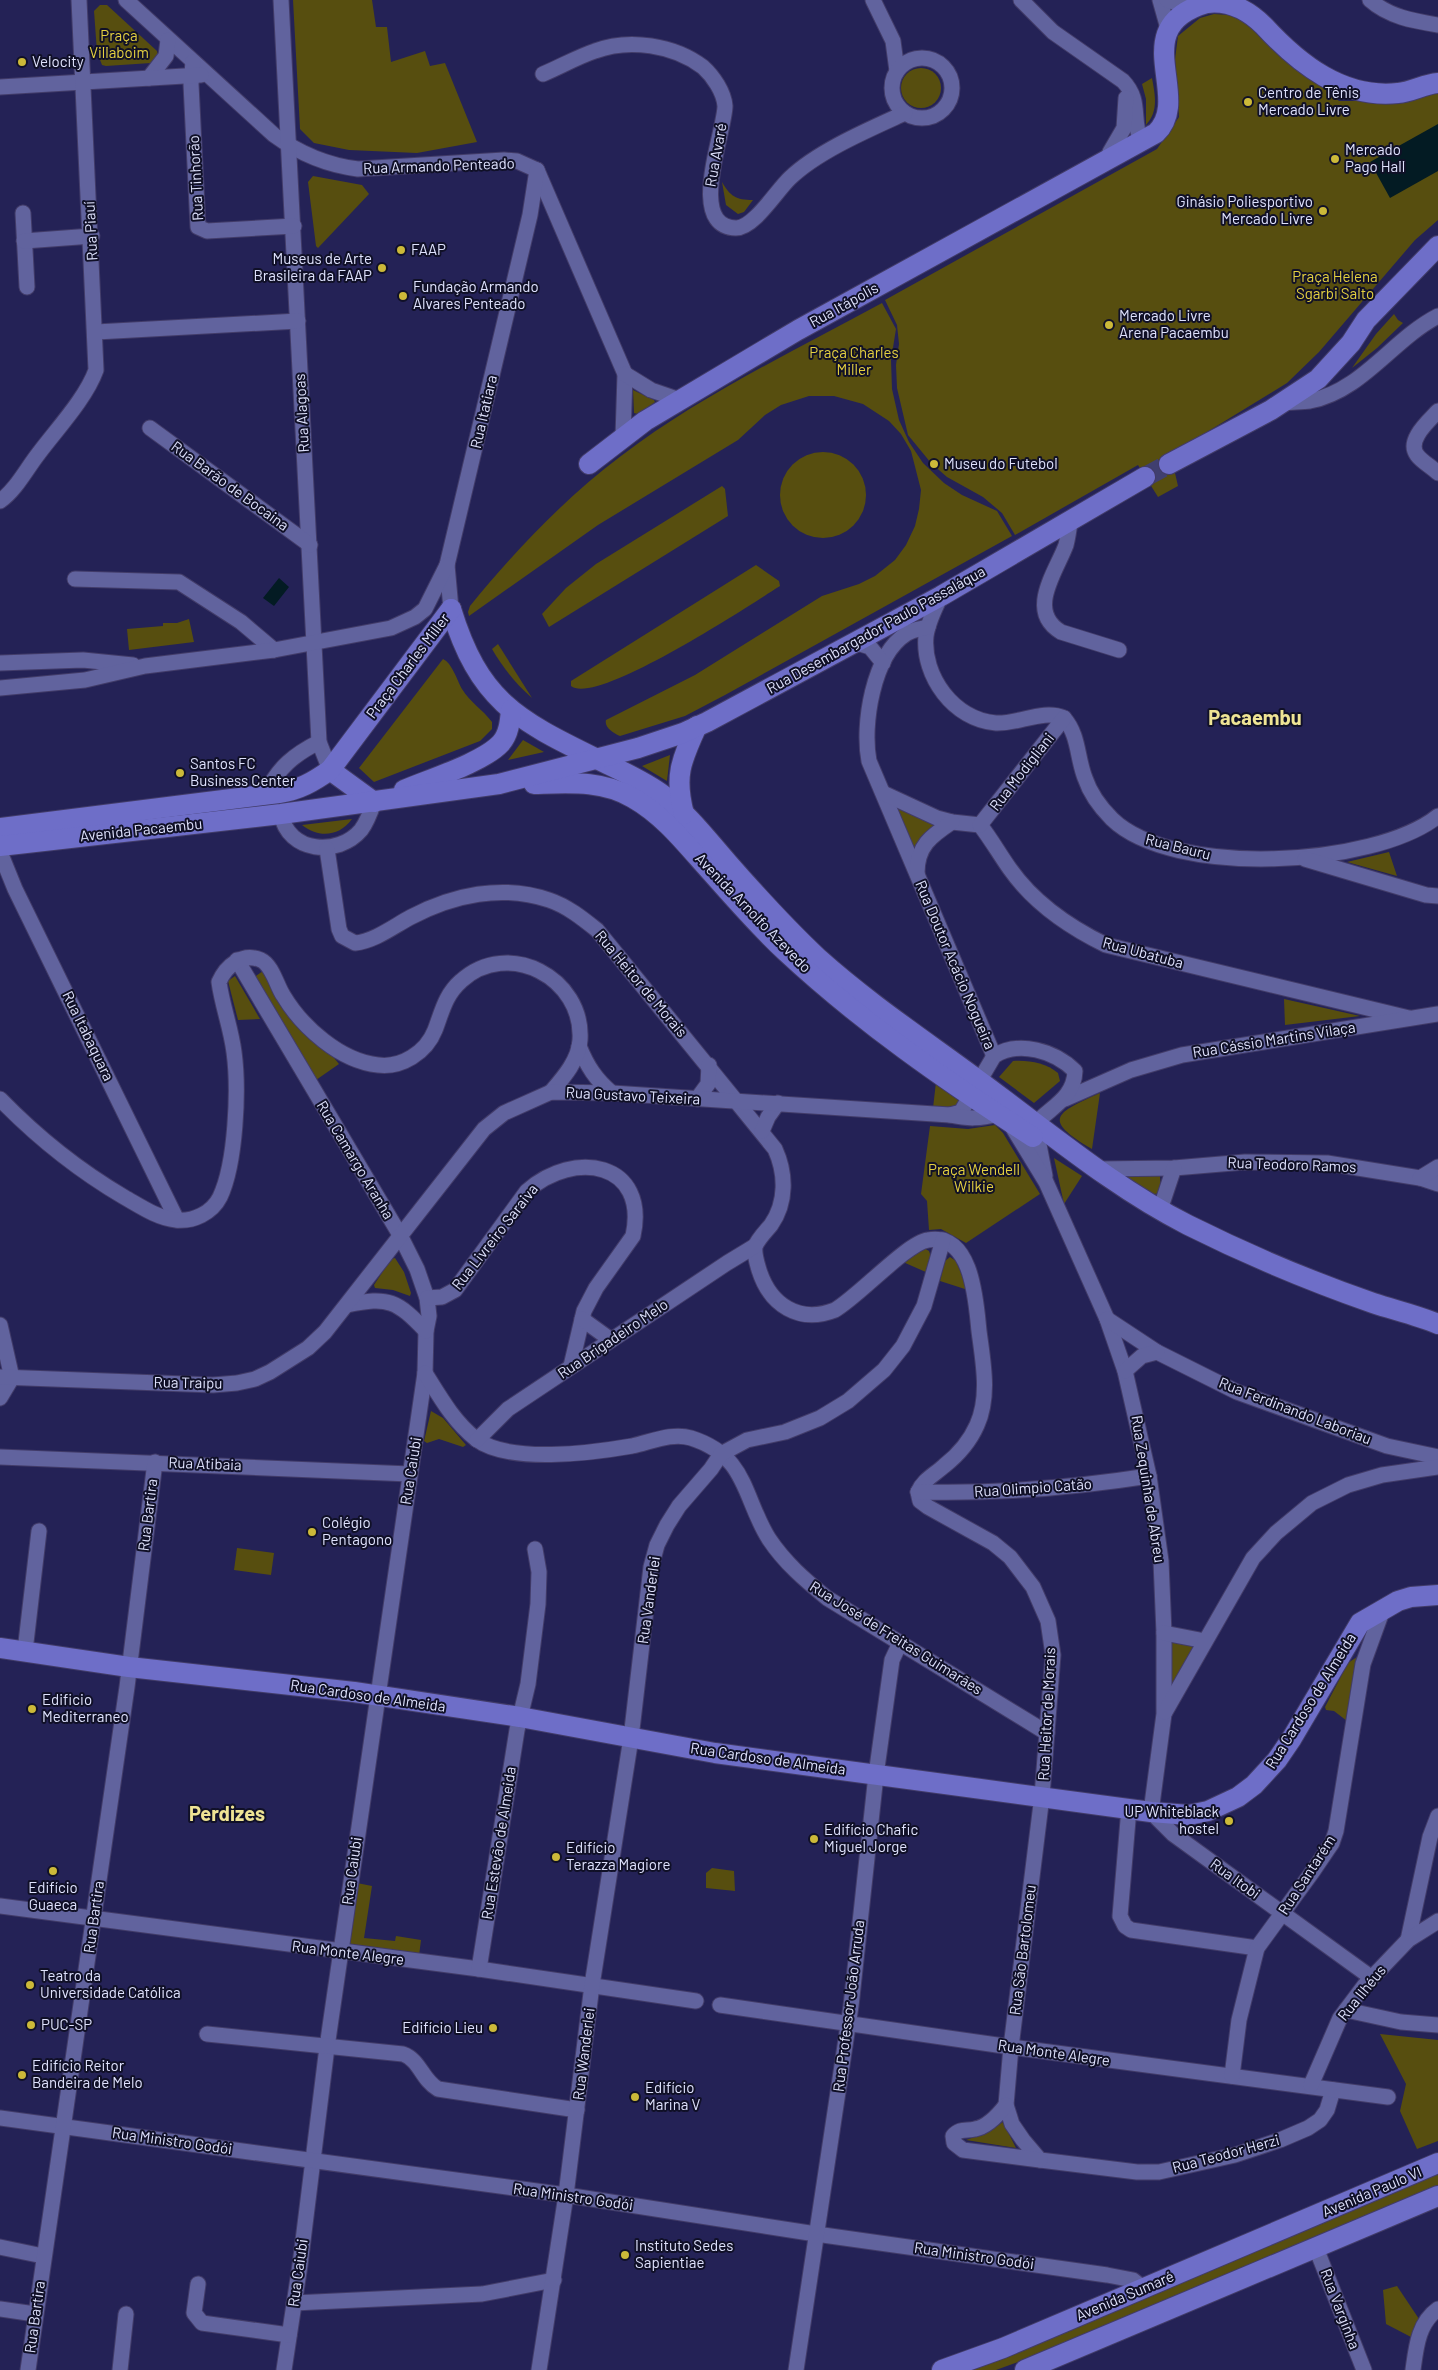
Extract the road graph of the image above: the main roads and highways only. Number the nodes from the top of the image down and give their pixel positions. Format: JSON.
{"nodes":[{"id":1,"x":1438,"y":83,"type":"edge"},
{"id":2,"x":1438,"y":246,"type":"edge"},
{"id":3,"x":589,"y":464,"type":"dead end"},
{"id":4,"x":1170,"y":464,"type":"tunnel mouth"},
{"id":5,"x":1145,"y":477,"type":"tunnel mouth"},
{"id":6,"x":428,"y":641,"type":"junction"},
{"id":7,"x":468,"y":653,"type":"junction"},
{"id":8,"x":511,"y":710,"type":"junction"},
{"id":9,"x":697,"y":726,"type":"junction"},
{"id":10,"x":596,"y":759,"type":"junction"},
{"id":11,"x":330,"y":770,"type":"junction"},
{"id":12,"x":498,"y":784,"type":"junction"},
{"id":13,"x":266,"y":794,"type":"joint"},
{"id":14,"x":374,"y":802,"type":"junction"},
{"id":15,"x":684,"y":814,"type":"junction"},
{"id":16,"x":0,"y":828,"type":"edge"},
{"id":17,"x":0,"y":846,"type":"edge"},
{"id":18,"x":976,"y":1089,"type":"junction"},
{"id":19,"x":1036,"y":1132,"type":"junction"},
{"id":20,"x":1438,"y":1324,"type":"edge"},
{"id":21,"x":1438,"y":1596,"type":"edge"},
{"id":22,"x":0,"y":1648,"type":"edge"},
{"id":23,"x":1438,"y":2163,"type":"edge"},
{"id":24,"x":1438,"y":2196,"type":"edge"},
{"id":25,"x":1306,"y":2220,"type":"joint"},
{"id":26,"x":1316,"y":2248,"type":"joint"},
{"id":27,"x":942,"y":2370,"type":"edge"},
{"id":28,"x":1025,"y":2370,"type":"edge"}],
"edges":[{"from":1,"to":3,"type":"main road","name":"Rua Itápolis"},
{"from":2,"to":4,"type":"main road"},
{"from":5,"to":9,"type":"main road","name":"Rua Desembargador Paulo Passaláqua"},
{"from":6,"to":7,"type":"main road"},
{"from":6,"to":7,"type":"main road","name":"Praça Charles Miller"},
{"from":6,"to":11,"type":"main road","name":"Praça Charles Miller"},
{"from":7,"to":8,"type":"main road","name":"Praça Charles Miller"},
{"from":8,"to":10,"type":"main road","name":"Praça Charles Miller"},
{"from":8,"to":14,"type":"main road"},
{"from":9,"to":10,"type":"main road","name":"Rua Desembargador Paulo Passaláqua"},
{"from":9,"to":15,"type":"main road"},
{"from":10,"to":12,"type":"main road"},
{"from":10,"to":15,"type":"main road","name":"Avenida Arnolfo Azevedo"},
{"from":11,"to":13,"type":"main road","name":"Praça Charles Miller"},
{"from":11,"to":14,"type":"main road"},
{"from":12,"to":14,"type":"main road"},
{"from":12,"to":18,"type":"main road","name":"Avenida Arnolfo Azevedo"},
{"from":13,"to":16,"type":"main road","name":"Avenida Pacaembu"},
{"from":14,"to":17,"type":"main road","name":"Avenida Pacaembu"},
{"from":15,"to":18,"type":"main road","name":"Avenida Arnolfo Azevedo"},
{"from":18,"to":19,"type":"main road","name":"Avenida Arnolfo Azevedo"},
{"from":18,"to":19,"type":"main road","name":"Avenida Arnolfo Azevedo"},
{"from":19,"to":20,"type":"main road"},
{"from":21,"to":22,"type":"main road","name":"Rua Cardoso de Almeida"},
{"from":23,"to":25,"type":"main road","name":"Avenida Paulo VI"},
{"from":24,"to":26,"type":"main road","name":"Avenida Paulo VI"},
{"from":25,"to":27,"type":"main road","name":"Avenida Sumaré"},
{"from":26,"to":28,"type":"main road","name":"Avenida Sumaré"}]}
